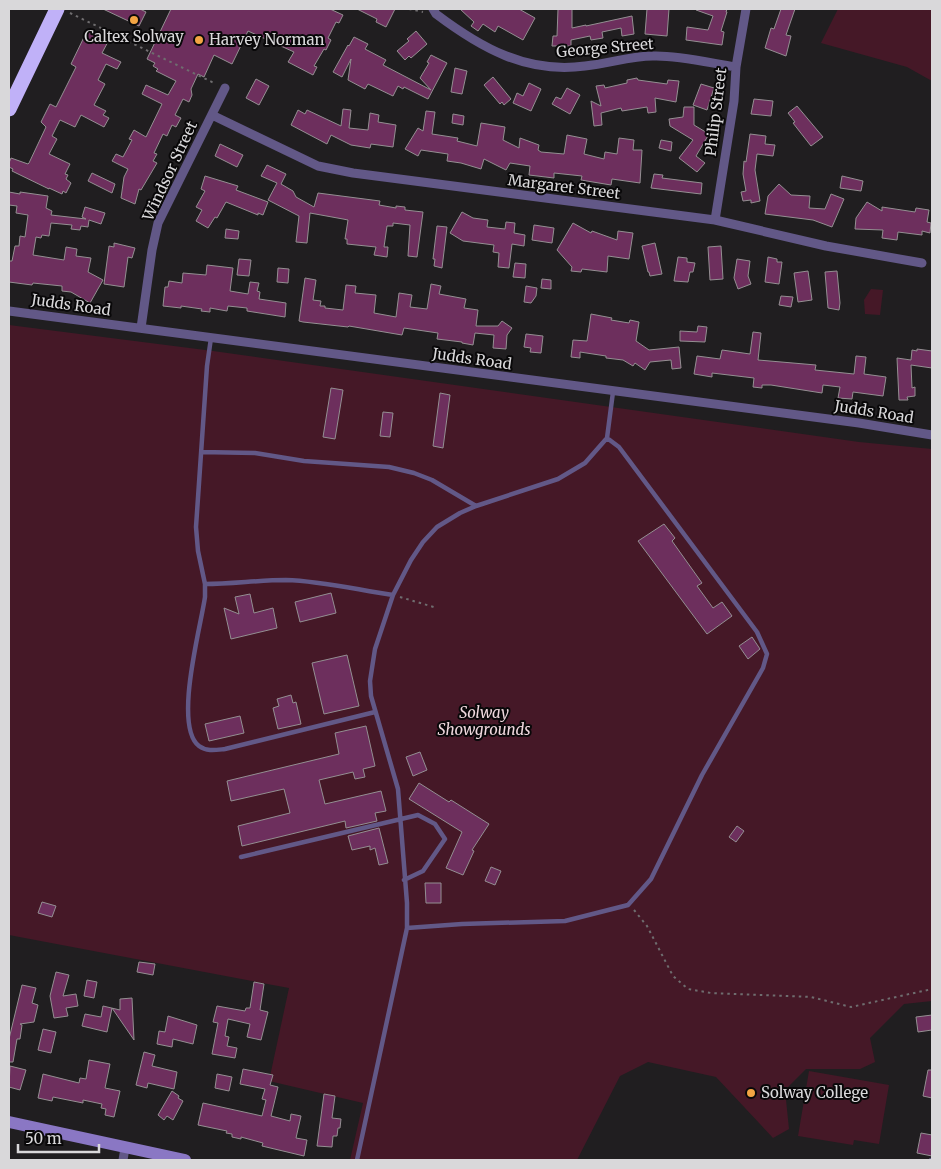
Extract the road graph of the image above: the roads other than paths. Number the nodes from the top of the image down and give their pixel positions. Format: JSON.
{"nodes":[{"id":1,"x":746,"y":9,"type":"edge"},
{"id":2,"x":63,"y":10,"type":"edge"},
{"id":3,"x":434,"y":11,"type":"edge"},
{"id":4,"x":736,"y":67,"type":"junction"},
{"id":5,"x":225,"y":88,"type":"road end"},
{"id":6,"x":9,"y":110,"type":"edge"},
{"id":7,"x":212,"y":114,"type":"junction"},
{"id":8,"x":715,"y":220,"type":"junction"},
{"id":9,"x":922,"y":264,"type":"dead end"},
{"id":10,"x":9,"y":310,"type":"edge"},
{"id":11,"x":141,"y":328,"type":"junction"},
{"id":12,"x":211,"y":338,"type":"junction"},
{"id":13,"x":613,"y":392,"type":"junction"},
{"id":14,"x":932,"y":435,"type":"edge"},
{"id":15,"x":607,"y":438,"type":"junction"},
{"id":16,"x":201,"y":452,"type":"junction"},
{"id":17,"x":476,"y":506,"type":"junction"},
{"id":18,"x":206,"y":584,"type":"junction"},
{"id":19,"x":393,"y":595,"type":"junction"},
{"id":20,"x":375,"y":712,"type":"junction"},
{"id":21,"x":400,"y":820,"type":"junction"},
{"id":22,"x":242,"y":856,"type":"dead end"},
{"id":23,"x":404,"y":880,"type":"junction"},
{"id":24,"x":406,"y":928,"type":"junction"},
{"id":25,"x":9,"y":1122,"type":"edge"},
{"id":26,"x":124,"y":1154,"type":"edge"},
{"id":27,"x":186,"y":1160,"type":"edge"},
{"id":28,"x":357,"y":1160,"type":"edge"}],
"edges":[{"from":1,"to":4,"type":"street","name":"Philip Street"},
{"from":2,"to":6,"type":"highway"},
{"from":3,"to":4,"type":"street","name":"George Street"},
{"from":4,"to":8,"type":"street","name":"Philip Street"},
{"from":5,"to":7,"type":"street","name":"Windsor Street"},
{"from":7,"to":8,"type":"street","name":"Margaret Street"},
{"from":7,"to":11,"type":"street","name":"Windsor Street"},
{"from":8,"to":9,"type":"street","name":"Margaret Street"},
{"from":10,"to":11,"type":"street","name":"Judds Road"},
{"from":11,"to":12,"type":"street","name":"Judds Road"},
{"from":12,"to":13,"type":"street","name":"Judds Road"},
{"from":12,"to":16,"type":"lane"},
{"from":13,"to":14,"type":"street","name":"Judds Road"},
{"from":13,"to":15,"type":"lane"},
{"from":15,"to":17,"type":"lane"},
{"from":15,"to":24,"type":"lane"},
{"from":16,"to":17,"type":"lane"},
{"from":16,"to":18,"type":"lane"},
{"from":17,"to":19,"type":"lane"},
{"from":18,"to":19,"type":"lane"},
{"from":18,"to":20,"type":"lane"},
{"from":19,"to":20,"type":"lane"},
{"from":20,"to":21,"type":"lane"},
{"from":21,"to":22,"type":"lane"},
{"from":21,"to":23,"type":"lane"},
{"from":21,"to":23,"type":"lane"},
{"from":23,"to":24,"type":"lane"},
{"from":24,"to":28,"type":"lane"},
{"from":25,"to":26,"type":"street"},
{"from":26,"to":27,"type":"street"}]}
